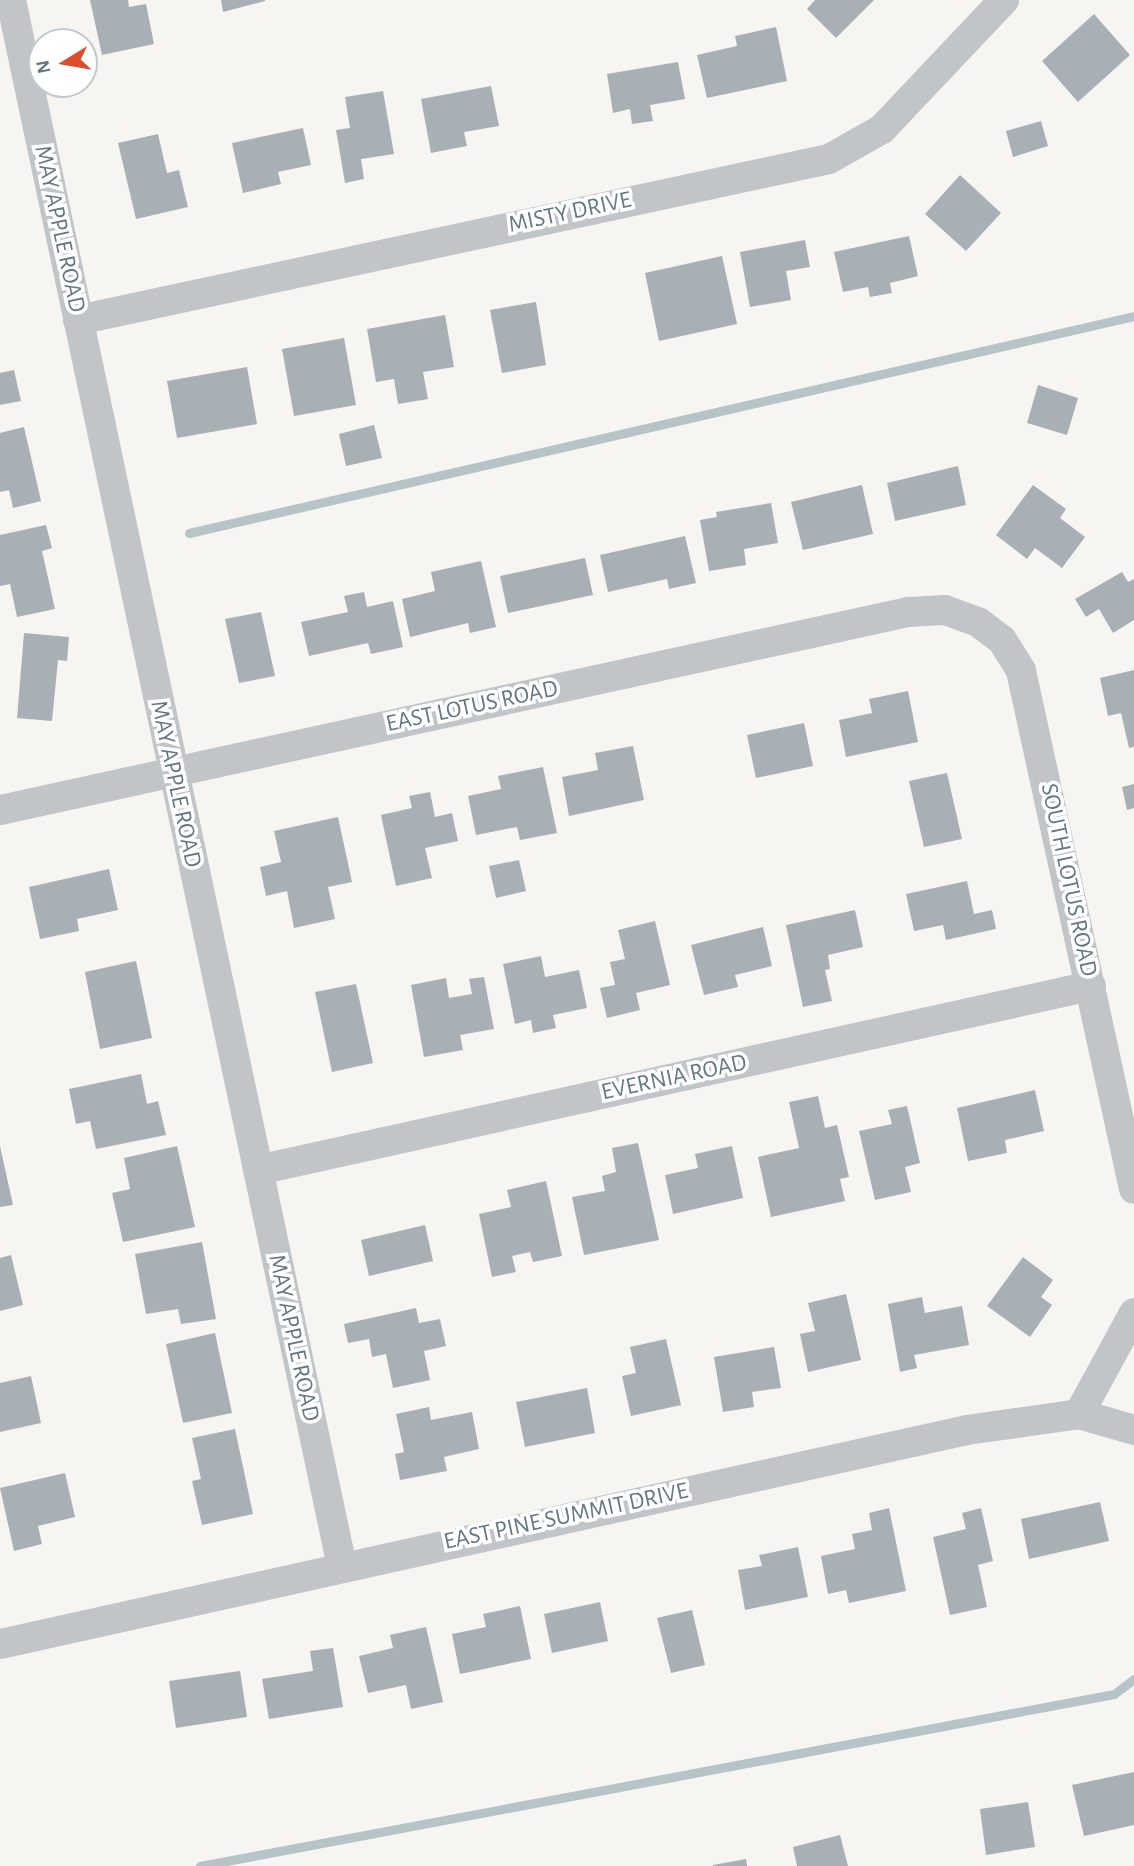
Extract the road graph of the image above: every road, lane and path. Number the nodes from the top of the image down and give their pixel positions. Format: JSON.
{"nodes":[{"id":1,"x":12,"y":0,"type":"edge"},
{"id":2,"x":1004,"y":0,"type":"edge"},
{"id":3,"x":78,"y":320,"type":"junction"},
{"id":4,"x":945,"y":610,"type":"joint"},
{"id":5,"x":171,"y":770,"type":"junction"},
{"id":6,"x":0,"y":810,"type":"edge"},
{"id":7,"x":1091,"y":986,"type":"junction"},
{"id":8,"x":258,"y":1170,"type":"junction"},
{"id":9,"x":1134,"y":1189,"type":"edge"},
{"id":10,"x":1134,"y":1313,"type":"edge"},
{"id":11,"x":1079,"y":1414,"type":"junction"},
{"id":12,"x":1134,"y":1430,"type":"edge"},
{"id":13,"x":342,"y":1566,"type":"junction"},
{"id":14,"x":0,"y":1644,"type":"edge"}],
"edges":[{"from":1,"to":3,"type":"street","name":"MAY APPLE ROAD"},
{"from":2,"to":3,"type":"street","name":"MISTY DRIVE"},
{"from":3,"to":5,"type":"street","name":"MAY APPLE ROAD"},
{"from":4,"to":5,"type":"street","name":"EAST LOTUS ROAD"},
{"from":4,"to":7,"type":"street","name":"SOUTH LOTUS ROAD"},
{"from":5,"to":6,"type":"street","name":"EAST LOTUS ROAD"},
{"from":5,"to":8,"type":"street","name":"MAY APPLE ROAD"},
{"from":7,"to":8,"type":"street","name":"EVERNIA ROAD"},
{"from":7,"to":9,"type":"street","name":"SOUTH LOTUS ROAD"},
{"from":8,"to":13,"type":"street","name":"MAY APPLE ROAD"},
{"from":10,"to":11,"type":"street"},
{"from":11,"to":12,"type":"street","name":"EAST PINE SUMMIT DRIVE"},
{"from":11,"to":13,"type":"street","name":"EAST PINE SUMMIT DRIVE"},
{"from":13,"to":14,"type":"street","name":"EAST PINE SUMMIT DRIVE"}]}
